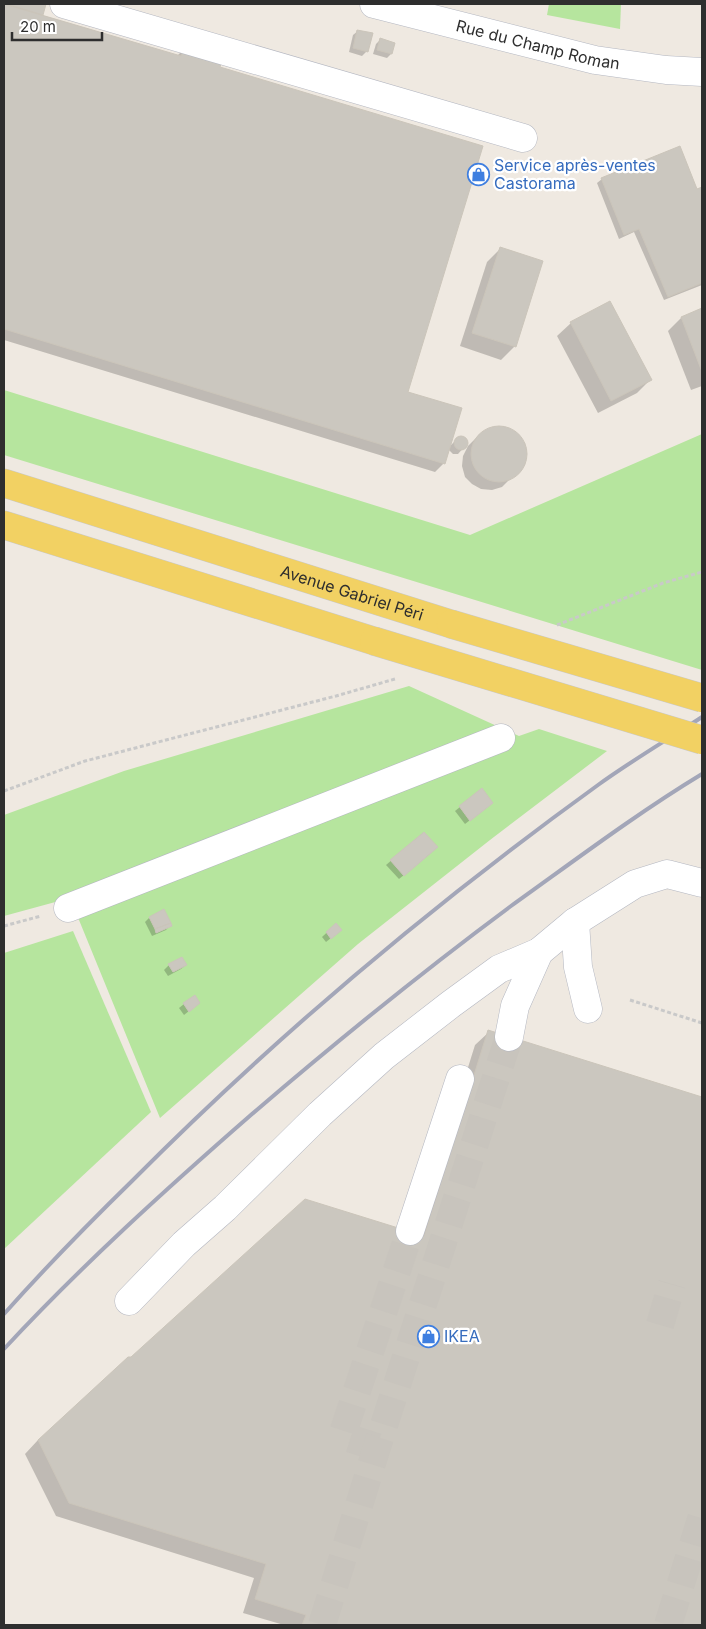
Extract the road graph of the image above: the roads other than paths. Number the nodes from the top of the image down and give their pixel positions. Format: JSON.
{"nodes":[{"id":1,"x":64,"y":4,"type":"edge"},
{"id":2,"x":374,"y":4,"type":"edge"},
{"id":3,"x":702,"y":72,"type":"edge"},
{"id":4,"x":523,"y":138,"type":"dead end"},
{"id":5,"x":4,"y":483,"type":"edge"},
{"id":6,"x":4,"y":525,"type":"edge"},
{"id":7,"x":702,"y":698,"type":"edge"},
{"id":8,"x":501,"y":738,"type":"dead end"},
{"id":9,"x":702,"y":740,"type":"edge"},
{"id":10,"x":702,"y":883,"type":"edge"},
{"id":11,"x":68,"y":908,"type":"road end"},
{"id":12,"x":575,"y":922,"type":"junction"},
{"id":13,"x":539,"y":952,"type":"junction"},
{"id":14,"x":588,"y":1009,"type":"dead end"},
{"id":15,"x":509,"y":1037,"type":"tunnel mouth"},
{"id":16,"x":460,"y":1079,"type":"dead end"},
{"id":17,"x":410,"y":1231,"type":"tunnel mouth"},
{"id":18,"x":129,"y":1301,"type":"dead end"}],
"edges":[{"from":1,"to":4,"type":"street"},
{"from":2,"to":3,"type":"street","name":"Rue du Champ Roman"},
{"from":5,"to":7,"type":"main road","name":"Avenue Gabriel Péri","bridge":true},
{"from":6,"to":9,"type":"main road","bridge":true},
{"from":8,"to":11,"type":"street"},
{"from":10,"to":12,"type":"street"},
{"from":12,"to":13,"type":"street"},
{"from":12,"to":14,"type":"street"},
{"from":13,"to":15,"type":"street"},
{"from":13,"to":18,"type":"street"},
{"from":16,"to":17,"type":"street"}]}
